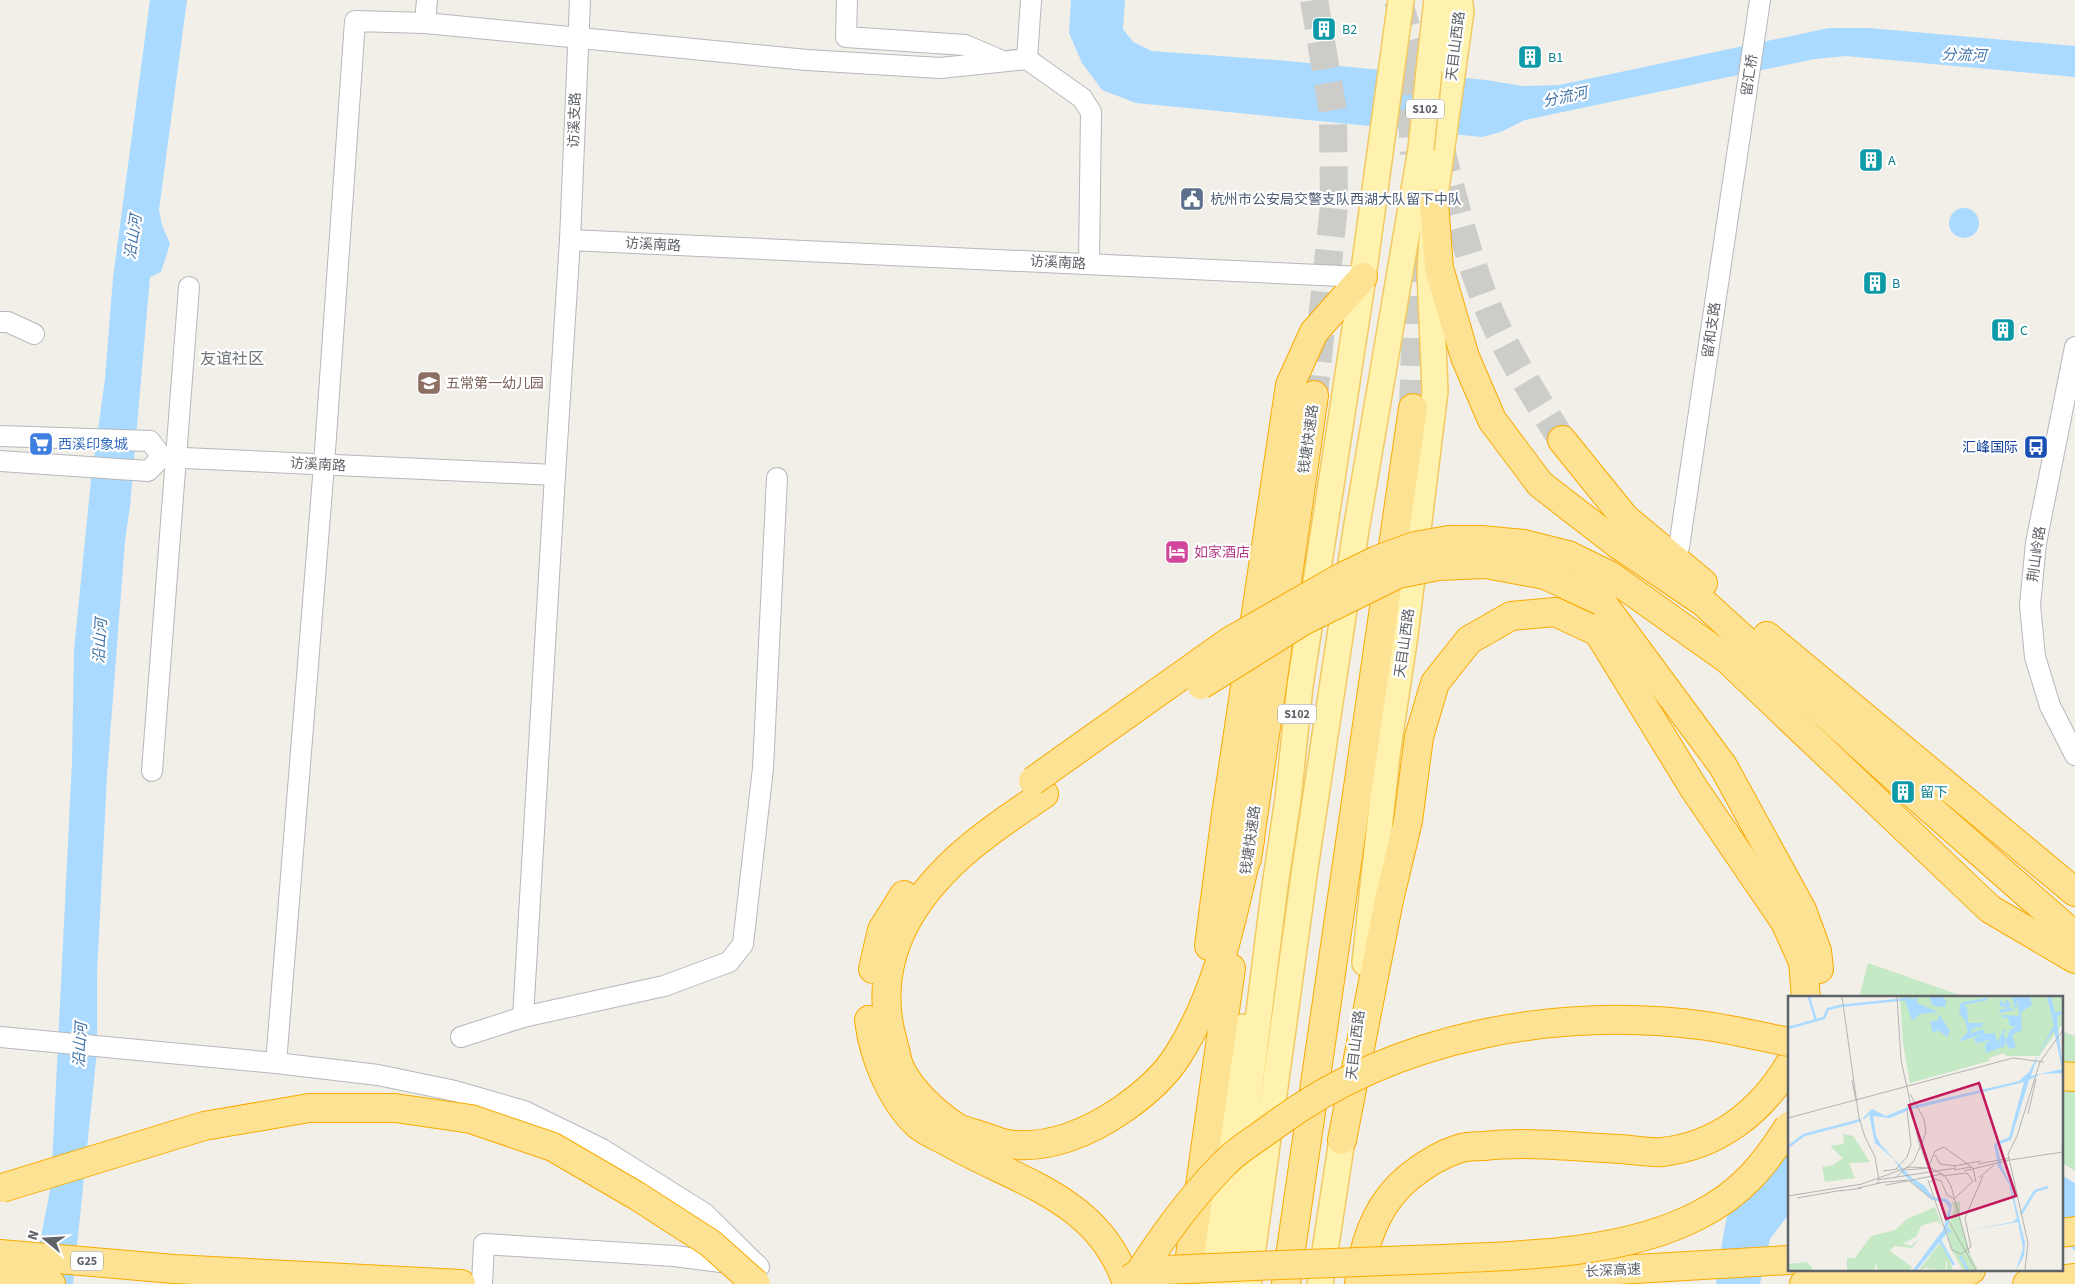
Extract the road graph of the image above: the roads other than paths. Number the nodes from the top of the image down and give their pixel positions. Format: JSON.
{"nodes":[{"id":1,"x":427,"y":0,"type":"edge"},
{"id":2,"x":580,"y":0,"type":"edge"},
{"id":3,"x":847,"y":0,"type":"edge"},
{"id":4,"x":1031,"y":0,"type":"edge"},
{"id":5,"x":1401,"y":0,"type":"edge"},
{"id":6,"x":1436,"y":0,"type":"edge"},
{"id":7,"x":1459,"y":0,"type":"edge"},
{"id":8,"x":1760,"y":0,"type":"edge"},
{"id":9,"x":425,"y":23,"type":"junction"},
{"id":10,"x":577,"y":38,"type":"junction"},
{"id":11,"x":1027,"y":59,"type":"junction"},
{"id":12,"x":1002,"y":61,"type":"junction"},
{"id":13,"x":1441,"y":69,"type":"junction"},
{"id":14,"x":1744,"y":112,"type":"joint"},
{"id":15,"x":1431,"y":148,"type":"junction"},
{"id":16,"x":1434,"y":203,"type":"junction"},
{"id":17,"x":570,"y":240,"type":"junction"},
{"id":18,"x":1089,"y":264,"type":"junction"},
{"id":19,"x":1363,"y":277,"type":"junction"},
{"id":20,"x":189,"y":287,"type":"dead end"},
{"id":21,"x":0,"y":322,"type":"edge"},
{"id":22,"x":34,"y":334,"type":"dead end"},
{"id":23,"x":2075,"y":347,"type":"edge"},
{"id":24,"x":2072,"y":380,"type":"edge"},
{"id":25,"x":1314,"y":395,"type":"tunnel mouth"},
{"id":26,"x":1413,"y":408,"type":"tunnel mouth"},
{"id":27,"x":0,"y":436,"type":"edge"},
{"id":28,"x":1562,"y":440,"type":"tunnel mouth"},
{"id":29,"x":169,"y":457,"type":"junction"},
{"id":30,"x":0,"y":461,"type":"edge"},
{"id":31,"x":324,"y":465,"type":"junction"},
{"id":32,"x":555,"y":475,"type":"junction"},
{"id":33,"x":777,"y":478,"type":"dead end"},
{"id":34,"x":1679,"y":548,"type":"dead end"},
{"id":35,"x":2075,"y":754,"type":"edge"},
{"id":36,"x":152,"y":772,"type":"dead end"},
{"id":37,"x":1038,"y":787,"type":"junction"},
{"id":38,"x":1288,"y":799,"type":"junction"},
{"id":39,"x":1250,"y":840,"type":"junction"},
{"id":40,"x":2075,"y":892,"type":"edge"},
{"id":41,"x":2027,"y":893,"type":"junction"},
{"id":42,"x":2075,"y":919,"type":"edge"},
{"id":43,"x":2075,"y":936,"type":"edge"},
{"id":44,"x":2075,"y":959,"type":"edge"},
{"id":45,"x":1292,"y":971,"type":"junction"},
{"id":46,"x":1806,"y":996,"type":"edge"},
{"id":47,"x":1822,"y":996,"type":"edge"},
{"id":48,"x":523,"y":1017,"type":"junction"},
{"id":49,"x":0,"y":1037,"type":"edge"},
{"id":50,"x":461,"y":1037,"type":"dead end"},
{"id":51,"x":1788,"y":1042,"type":"edge"},
{"id":52,"x":1177,"y":1057,"type":"junction"},
{"id":53,"x":276,"y":1063,"type":"junction"},
{"id":54,"x":1788,"y":1067,"type":"edge"},
{"id":55,"x":2062,"y":1076,"type":"edge"},
{"id":56,"x":2075,"y":1077,"type":"edge"},
{"id":57,"x":1788,"y":1127,"type":"edge"},
{"id":58,"x":1342,"y":1140,"type":"junction"},
{"id":59,"x":1,"y":1188,"type":"edge"},
{"id":60,"x":2075,"y":1231,"type":"edge"},
{"id":61,"x":2062,"y":1232,"type":"edge"},
{"id":62,"x":0,"y":1254,"type":"edge"},
{"id":63,"x":1788,"y":1260,"type":"edge"},
{"id":64,"x":2069,"y":1271,"type":"edge"},
{"id":65,"x":1947,"y":1272,"type":"edge"},
{"id":66,"x":0,"y":1280,"type":"edge"},
{"id":67,"x":51,"y":1284,"type":"edge"},
{"id":68,"x":461,"y":1284,"type":"edge"},
{"id":69,"x":482,"y":1284,"type":"edge"},
{"id":70,"x":756,"y":1284,"type":"edge"},
{"id":71,"x":1121,"y":1284,"type":"edge"},
{"id":72,"x":1127,"y":1284,"type":"edge"},
{"id":73,"x":1132,"y":1284,"type":"edge"},
{"id":74,"x":1186,"y":1284,"type":"edge"},
{"id":75,"x":1200,"y":1284,"type":"edge"},
{"id":76,"x":1225,"y":1284,"type":"edge"},
{"id":77,"x":1248,"y":1284,"type":"edge"},
{"id":78,"x":1264,"y":1284,"type":"edge"},
{"id":79,"x":1286,"y":1284,"type":"edge"},
{"id":80,"x":1320,"y":1284,"type":"edge"},
{"id":81,"x":1359,"y":1284,"type":"edge"},
{"id":82,"x":1378,"y":1284,"type":"edge"},
{"id":83,"x":1804,"y":1284,"type":"edge"},
{"id":84,"x":2026,"y":1284,"type":"edge"}],
"edges":[{"from":1,"to":9,"type":"street"},
{"from":2,"to":10,"type":"street","name":"访溪支路"},
{"from":3,"to":12,"type":"street"},
{"from":4,"to":11,"type":"street"},
{"from":5,"to":19,"type":"main road","number":"S102"},
{"from":6,"to":13,"type":"main road","name":"天目山西路","number":"S102"},
{"from":7,"to":13,"type":"main road","name":"天目山西路"},
{"from":8,"to":14,"type":"street","name":"留汇桥"},
{"from":9,"to":10,"type":"street"},
{"from":9,"to":31,"type":"street"},
{"from":10,"to":12,"type":"street"},
{"from":10,"to":17,"type":"street","name":"访溪支路"},
{"from":11,"to":12,"type":"street"},
{"from":11,"to":18,"type":"street"},
{"from":13,"to":15,"type":"main road","name":"天目山西路","number":"S102","bridge":true},
{"from":14,"to":34,"type":"street","name":"留和支路"},
{"from":15,"to":16,"type":"main road","name":"天目山西路"},
{"from":15,"to":45,"type":"main road","name":"天目山西路","number":"S102"},
{"from":16,"to":41,"type":"highway"},
{"from":16,"to":58,"type":"main road","name":"天目山西路"},
{"from":17,"to":18,"type":"street","name":"访溪南路"},
{"from":17,"to":32,"type":"street"},
{"from":18,"to":19,"type":"street","name":"访溪南路"},
{"from":19,"to":38,"type":"main road","number":"S102"},
{"from":19,"to":52,"type":"highway"},
{"from":20,"to":29,"type":"street"},
{"from":21,"to":22,"type":"street"},
{"from":23,"to":24,"type":"street","name":"荆山岭路"},
{"from":24,"to":35,"type":"street","name":"荆山岭路"},
{"from":25,"to":39,"type":"highway","name":"钱塘快速路"},
{"from":26,"to":79,"type":"highway"},
{"from":27,"to":29,"type":"street"},
{"from":28,"to":40,"type":"highway"},
{"from":29,"to":30,"type":"street"},
{"from":29,"to":31,"type":"street","name":"访溪南路"},
{"from":29,"to":36,"type":"street"},
{"from":31,"to":32,"type":"street","name":"访溪南路"},
{"from":31,"to":53,"type":"street"},
{"from":32,"to":48,"type":"street"},
{"from":33,"to":48,"type":"street"},
{"from":37,"to":44,"type":"highway","bridge":true},
{"from":37,"to":47,"type":"highway","bridge":true},
{"from":37,"to":52,"type":"highway"},
{"from":37,"to":72,"type":"highway"},
{"from":38,"to":75,"type":"main road"},
{"from":38,"to":76,"type":"main road","number":"S102"},
{"from":39,"to":52,"type":"highway"},
{"from":39,"to":74,"type":"highway","name":"钱塘快速路"},
{"from":41,"to":42,"type":"highway"},
{"from":41,"to":43,"type":"highway"},
{"from":45,"to":77,"type":"main road","name":"天目山西路","number":"S102"},
{"from":45,"to":78,"type":"main road","name":"天目山西路"},
{"from":46,"to":58,"type":"highway"},
{"from":48,"to":50,"type":"street"},
{"from":49,"to":53,"type":"street"},
{"from":51,"to":73,"type":"highway","bridge":true},
{"from":53,"to":69,"type":"street"},
{"from":54,"to":81,"type":"highway"},
{"from":55,"to":56,"type":"highway"},
{"from":57,"to":71,"type":"highway","bridge":true},
{"from":58,"to":80,"type":"main road","name":"天目山西路"},
{"from":59,"to":70,"type":"highway","bridge":true},
{"from":60,"to":61,"type":"highway"},
{"from":62,"to":68,"type":"highway","number":"G25"},
{"from":63,"to":82,"type":"highway","name":"长深高速"},
{"from":64,"to":84,"type":"highway"},
{"from":65,"to":83,"type":"highway"},
{"from":66,"to":67,"type":"highway"}]}
